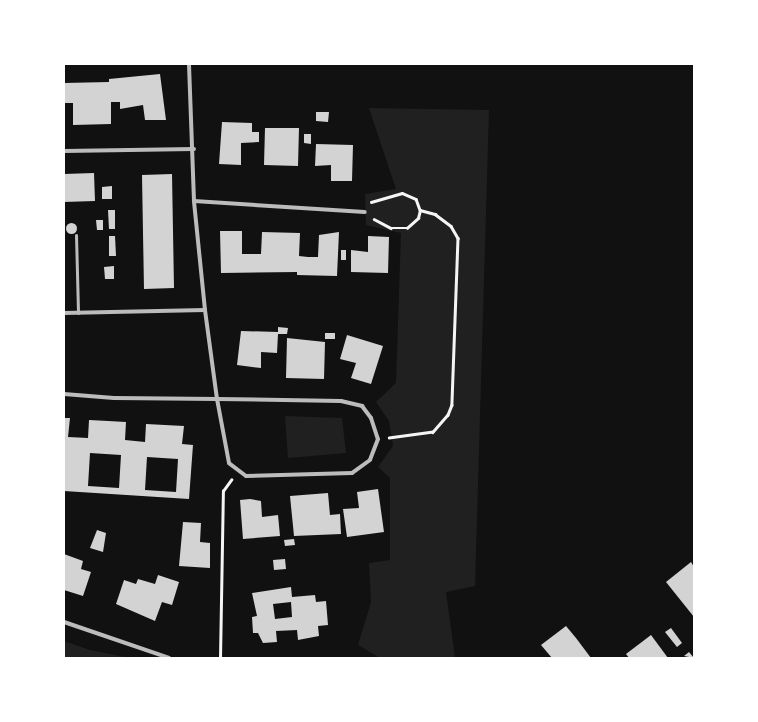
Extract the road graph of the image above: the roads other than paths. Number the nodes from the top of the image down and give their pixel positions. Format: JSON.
{"nodes":[{"id":1,"x":189,"y":64,"type":"edge"},
{"id":2,"x":194,"y":149,"type":"junction"},
{"id":3,"x":64,"y":151,"type":"edge"},
{"id":4,"x":194,"y":201,"type":"junction"},
{"id":5,"x":365,"y":212,"type":"road end"},
{"id":6,"x":76,"y":234,"type":"dead end"},
{"id":7,"x":205,"y":310,"type":"junction"},
{"id":8,"x":64,"y":313,"type":"edge"},
{"id":9,"x":78,"y":313,"type":"junction"},
{"id":10,"x":64,"y":394,"type":"edge"},
{"id":11,"x":217,"y":399,"type":"junction"},
{"id":12,"x":64,"y":622,"type":"edge"},
{"id":13,"x":169,"y":658,"type":"edge"}],
"edges":[{"from":1,"to":2,"type":"street"},
{"from":2,"to":3,"type":"street"},
{"from":2,"to":4,"type":"street"},
{"from":4,"to":5,"type":"street"},
{"from":4,"to":7,"type":"street"},
{"from":6,"to":9,"type":"lane"},
{"from":7,"to":9,"type":"street"},
{"from":7,"to":11,"type":"street"},
{"from":8,"to":9,"type":"street"},
{"from":10,"to":11,"type":"street"},
{"from":11,"to":11,"type":"street"},
{"from":12,"to":13,"type":"street"}]}
